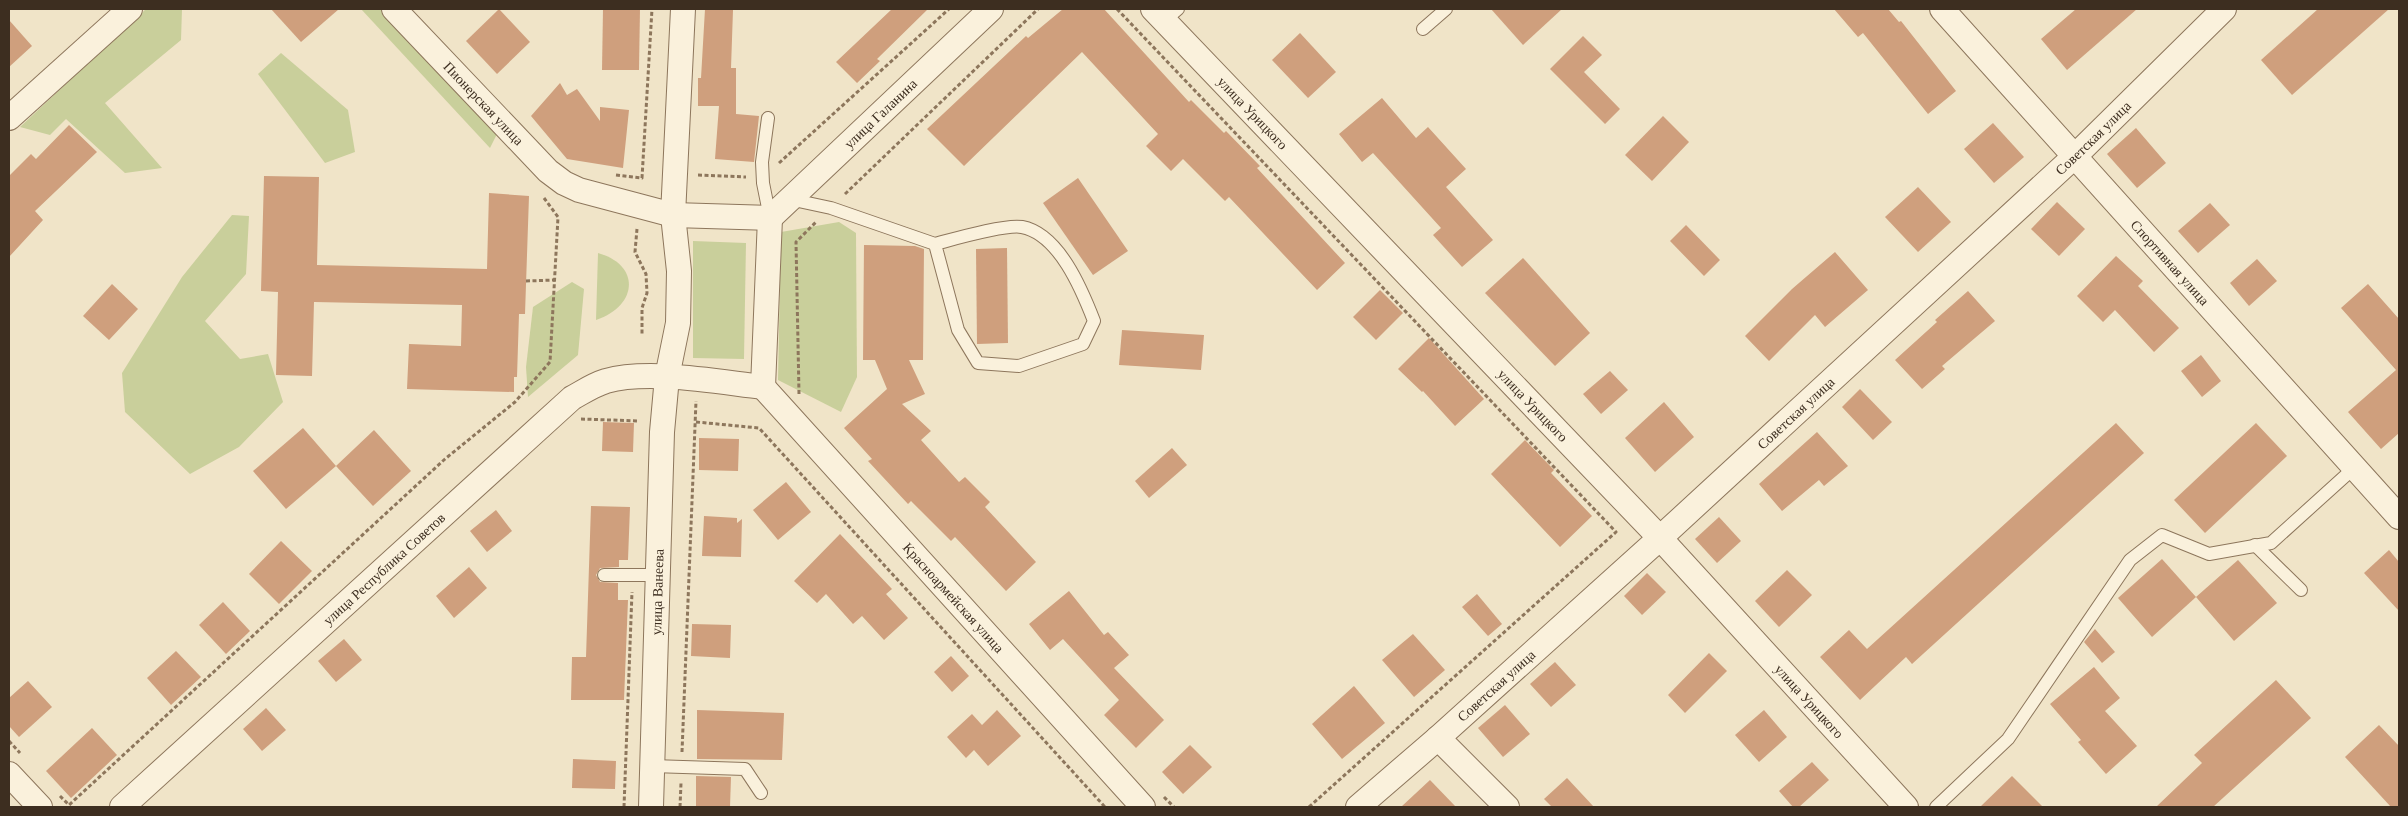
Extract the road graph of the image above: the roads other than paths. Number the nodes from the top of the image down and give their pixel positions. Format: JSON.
{"nodes":[{"id":1,"x":130,"y":9,"type":"edge"},
{"id":2,"x":394,"y":9,"type":"edge"},
{"id":3,"x":682,"y":9,"type":"edge"},
{"id":4,"x":991,"y":9,"type":"edge"},
{"id":5,"x":1446,"y":9,"type":"edge"},
{"id":6,"x":1942,"y":9,"type":"edge"},
{"id":7,"x":2224,"y":9,"type":"edge"},
{"id":8,"x":1165,"y":13,"type":"edge"},
{"id":9,"x":1423,"y":29,"type":"dead end"},
{"id":10,"x":9,"y":118,"type":"edge"},
{"id":11,"x":768,"y":118,"type":"dead end"},
{"id":12,"x":2074,"y":156,"type":"junction"},
{"id":13,"x":789,"y":199,"type":"junction"},
{"id":14,"x":673,"y":215,"type":"junction"},
{"id":15,"x":770,"y":218,"type":"junction"},
{"id":16,"x":935,"y":244,"type":"junction"},
{"id":17,"x":667,"y":377,"type":"junction"},
{"id":18,"x":763,"y":387,"type":"junction"},
{"id":19,"x":2354,"y":468,"type":"junction"},
{"id":20,"x":2399,"y":517,"type":"edge"},
{"id":21,"x":1660,"y":538,"type":"junction"},
{"id":22,"x":2256,"y":545,"type":"junction"},
{"id":23,"x":604,"y":574,"type":"dead end"},
{"id":24,"x":658,"y":575,"type":"junction"},
{"id":25,"x":2300,"y":590,"type":"dead end"},
{"id":26,"x":1438,"y":738,"type":"junction"},
{"id":27,"x":15,"y":765,"type":"edge"},
{"id":28,"x":652,"y":766,"type":"junction"},
{"id":29,"x":761,"y":793,"type":"dead end"},
{"id":30,"x":48,"y":799,"type":"edge"},
{"id":31,"x":1152,"y":800,"type":"edge"},
{"id":32,"x":122,"y":807,"type":"edge"},
{"id":33,"x":650,"y":807,"type":"edge"},
{"id":34,"x":1358,"y":807,"type":"edge"},
{"id":35,"x":1507,"y":807,"type":"edge"},
{"id":36,"x":1906,"y":807,"type":"edge"},
{"id":37,"x":1936,"y":807,"type":"edge"}],
"edges":[{"from":1,"to":10,"type":"street"},
{"from":2,"to":14,"type":"street","name":"Пионерская улица"},
{"from":3,"to":14,"type":"street","name":"улица Ванеева"},
{"from":4,"to":13,"type":"street","name":"улица Галанина"},
{"from":5,"to":9,"type":"lane"},
{"from":6,"to":12,"type":"street","name":"Спортивная улица"},
{"from":7,"to":12,"type":"street","name":"Советская улица"},
{"from":8,"to":21,"type":"street","name":"улица Урицкого"},
{"from":11,"to":15,"type":"lane"},
{"from":12,"to":19,"type":"street","name":"Спортивная улица"},
{"from":12,"to":21,"type":"street","name":"Советская улица"},
{"from":13,"to":15,"type":"street","name":"улица Галанина"},
{"from":13,"to":16,"type":"lane"},
{"from":14,"to":15,"type":"street","name":"Пионерская улица"},
{"from":14,"to":17,"type":"street","name":"улица Ванеева"},
{"from":15,"to":18,"type":"street"},
{"from":16,"to":16,"type":"lane"},
{"from":17,"to":18,"type":"street","name":"улица Республика Советов"},
{"from":17,"to":24,"type":"street","name":"улица Ванеева"},
{"from":17,"to":32,"type":"street","name":"улица Республика Советов"},
{"from":18,"to":31,"type":"street","name":"Красноармейская улица"},
{"from":19,"to":20,"type":"street","name":"Спортивная улица"},
{"from":19,"to":22,"type":"lane"},
{"from":21,"to":26,"type":"street","name":"Советская улица"},
{"from":21,"to":36,"type":"street","name":"улица Урицкого"},
{"from":22,"to":25,"type":"lane"},
{"from":22,"to":37,"type":"lane"},
{"from":23,"to":24,"type":"lane"},
{"from":24,"to":28,"type":"street","name":"улица Ванеева"},
{"from":26,"to":34,"type":"street","name":"Советская улица"},
{"from":26,"to":35,"type":"street"},
{"from":27,"to":30,"type":"street"},
{"from":28,"to":29,"type":"lane"},
{"from":28,"to":33,"type":"street","name":"улица Ванеева"}]}
